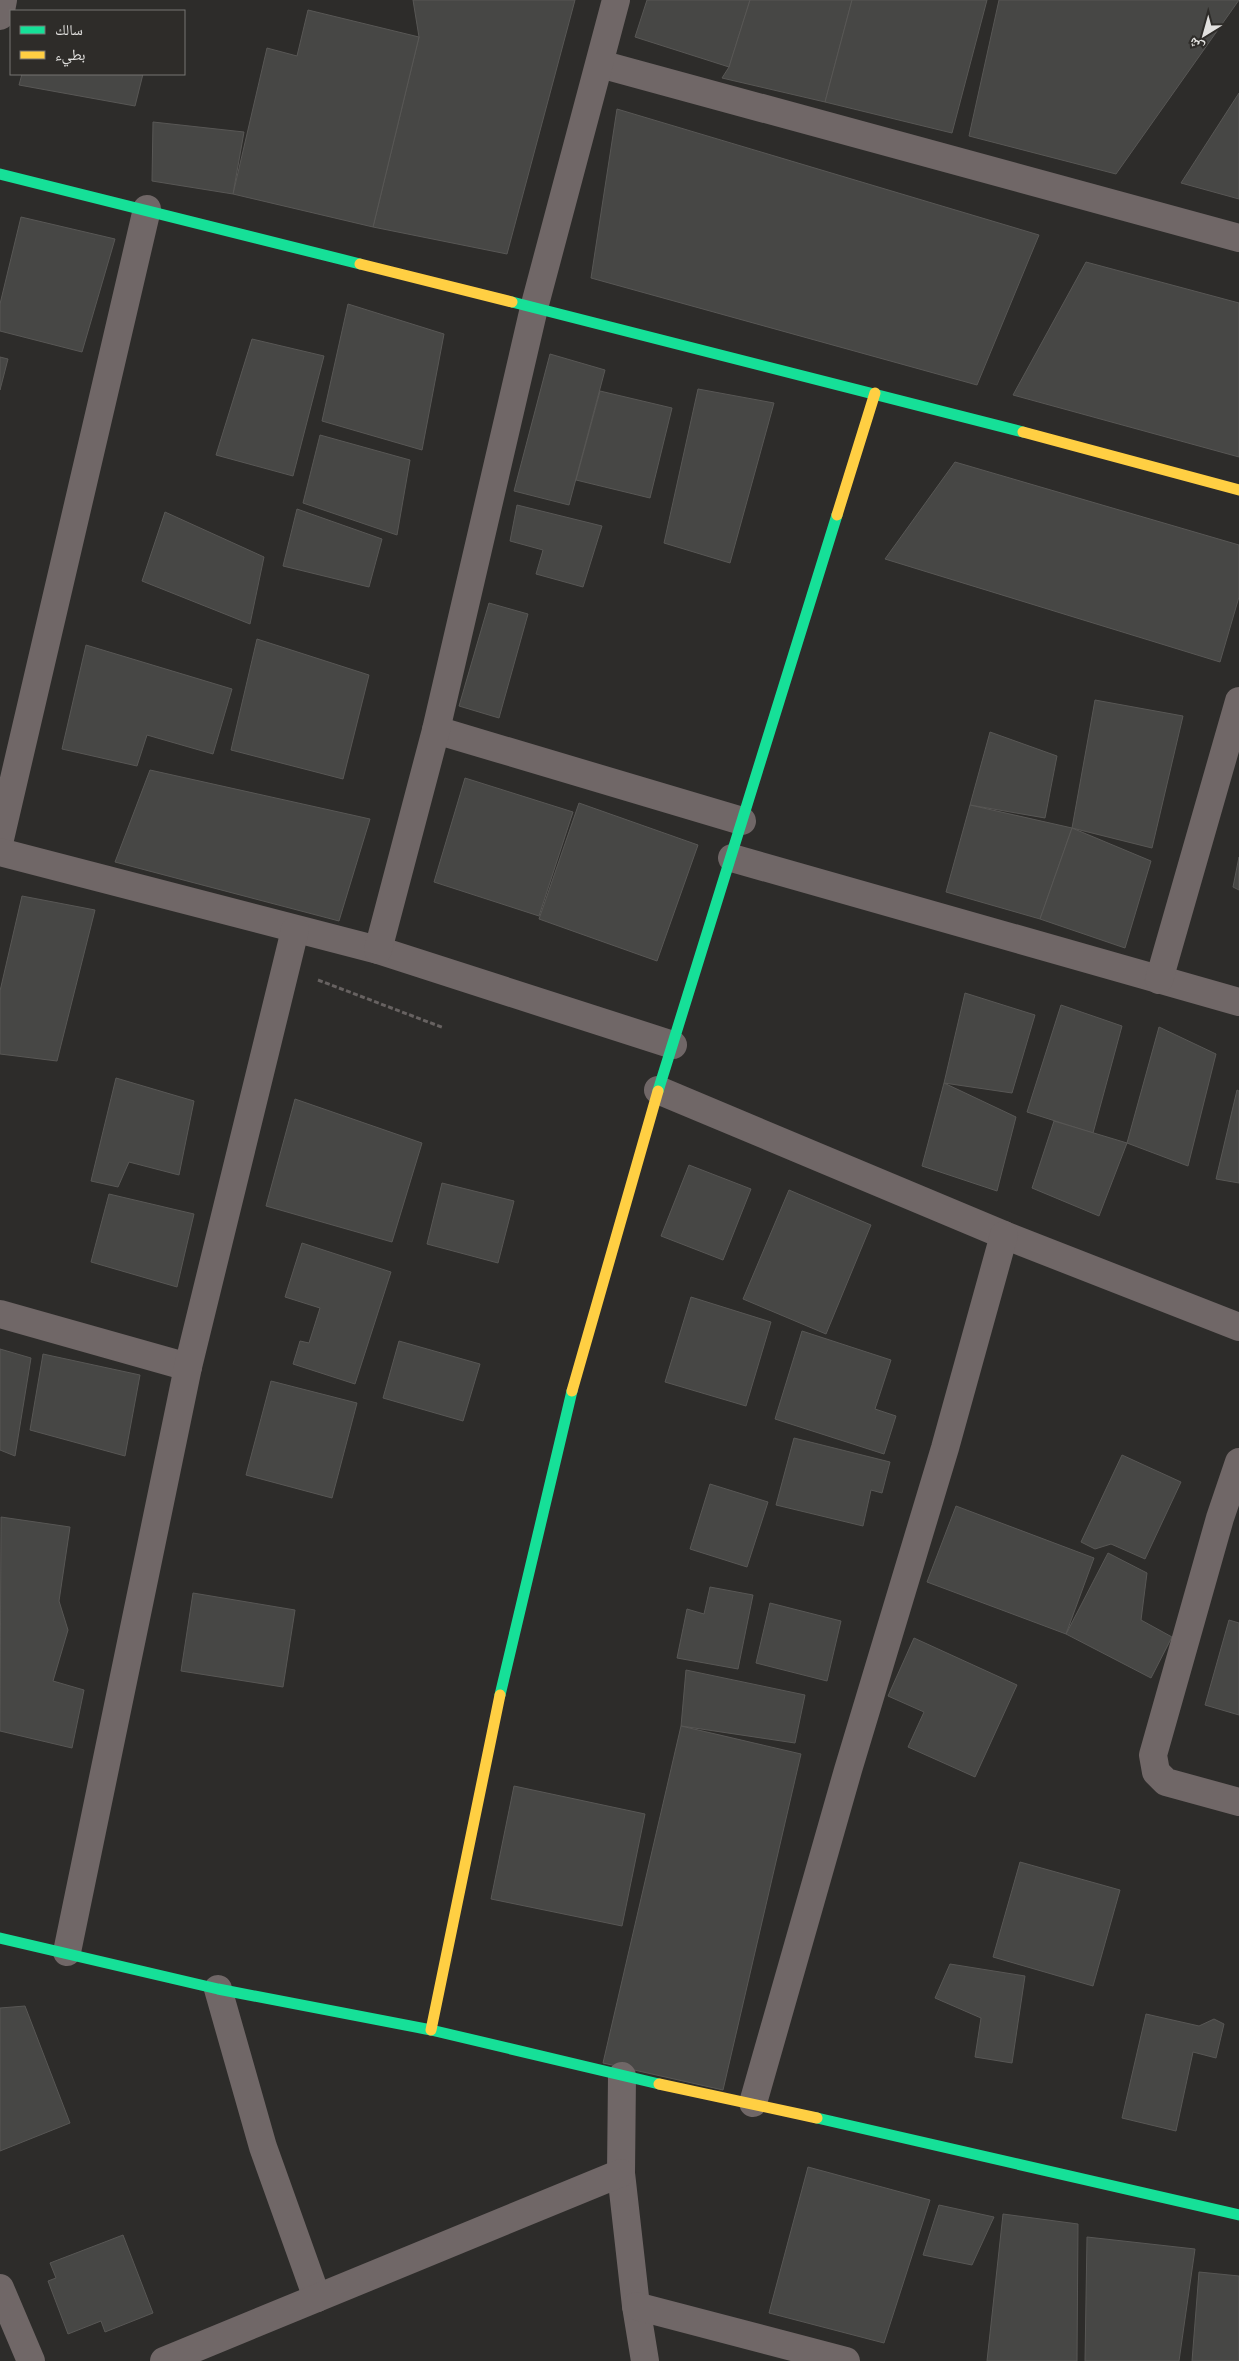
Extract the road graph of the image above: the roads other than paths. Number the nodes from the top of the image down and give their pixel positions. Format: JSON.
{"nodes":[{"id":1,"x":3,"y":0,"type":"edge"},
{"id":2,"x":616,"y":0,"type":"edge"},
{"id":3,"x":0,"y":16,"type":"edge"},
{"id":4,"x":600,"y":64,"type":"junction"},
{"id":5,"x":0,"y":174,"type":"edge"},
{"id":6,"x":147,"y":209,"type":"junction"},
{"id":7,"x":1239,"y":238,"type":"edge"},
{"id":8,"x":534,"y":308,"type":"junction"},
{"id":9,"x":876,"y":393,"type":"junction"},
{"id":10,"x":1239,"y":490,"type":"edge"},
{"id":11,"x":1239,"y":701,"type":"edge"},
{"id":12,"x":436,"y":730,"type":"junction"},
{"id":13,"x":742,"y":821,"type":"junction"},
{"id":14,"x":0,"y":839,"type":"edge"},
{"id":15,"x":0,"y":852,"type":"edge"},
{"id":16,"x":732,"y":858,"type":"junction"},
{"id":17,"x":295,"y":930,"type":"junction"},
{"id":18,"x":378,"y":950,"type":"junction"},
{"id":19,"x":1159,"y":980,"type":"junction"},
{"id":20,"x":1239,"y":1002,"type":"edge"},
{"id":21,"x":674,"y":1044,"type":"junction"},
{"id":22,"x":658,"y":1090,"type":"junction"},
{"id":23,"x":1004,"y":1235,"type":"junction"},
{"id":24,"x":0,"y":1314,"type":"edge"},
{"id":25,"x":1239,"y":1327,"type":"edge"},
{"id":26,"x":188,"y":1367,"type":"junction"},
{"id":27,"x":1239,"y":1462,"type":"edge"},
{"id":28,"x":1239,"y":1802,"type":"edge"},
{"id":29,"x":0,"y":1938,"type":"edge"},
{"id":30,"x":67,"y":1952,"type":"junction"},
{"id":31,"x":218,"y":1989,"type":"junction"},
{"id":32,"x":431,"y":2030,"type":"junction"},
{"id":33,"x":622,"y":2076,"type":"junction"},
{"id":34,"x":753,"y":2103,"type":"junction"},
{"id":35,"x":621,"y":2173,"type":"junction"},
{"id":36,"x":1239,"y":2215,"type":"edge"},
{"id":37,"x":0,"y":2288,"type":"edge"},
{"id":38,"x":318,"y":2298,"type":"junction"},
{"id":39,"x":636,"y":2306,"type":"junction"},
{"id":40,"x":31,"y":2361,"type":"edge"},
{"id":41,"x":164,"y":2361,"type":"edge"},
{"id":42,"x":645,"y":2361,"type":"edge"},
{"id":43,"x":846,"y":2361,"type":"edge"}],
"edges":[{"from":1,"to":3,"type":"street"},
{"from":2,"to":4,"type":"street"},
{"from":4,"to":7,"type":"street"},
{"from":4,"to":8,"type":"street"},
{"from":5,"to":6,"type":"street"},
{"from":6,"to":8,"type":"street"},
{"from":6,"to":14,"type":"street"},
{"from":8,"to":9,"type":"street"},
{"from":8,"to":12,"type":"street"},
{"from":9,"to":10,"type":"street"},
{"from":9,"to":13,"type":"street"},
{"from":11,"to":19,"type":"street"},
{"from":12,"to":13,"type":"street"},
{"from":12,"to":18,"type":"street"},
{"from":13,"to":16,"type":"street"},
{"from":15,"to":17,"type":"street"},
{"from":16,"to":19,"type":"street"},
{"from":16,"to":21,"type":"street"},
{"from":17,"to":18,"type":"street"},
{"from":17,"to":26,"type":"street"},
{"from":18,"to":21,"type":"street"},
{"from":19,"to":20,"type":"street"},
{"from":21,"to":22,"type":"street"},
{"from":22,"to":23,"type":"street"},
{"from":22,"to":32,"type":"street"},
{"from":23,"to":25,"type":"street"},
{"from":23,"to":34,"type":"street"},
{"from":24,"to":26,"type":"street"},
{"from":26,"to":30,"type":"street"},
{"from":27,"to":28,"type":"street"},
{"from":29,"to":30,"type":"street"},
{"from":30,"to":31,"type":"street"},
{"from":31,"to":32,"type":"street"},
{"from":31,"to":38,"type":"street"},
{"from":32,"to":33,"type":"street"},
{"from":33,"to":34,"type":"street"},
{"from":33,"to":35,"type":"street"},
{"from":34,"to":36,"type":"street"},
{"from":35,"to":38,"type":"street"},
{"from":35,"to":39,"type":"street"},
{"from":37,"to":40,"type":"street"},
{"from":38,"to":41,"type":"street"},
{"from":39,"to":42,"type":"street"},
{"from":39,"to":43,"type":"street"}]}
